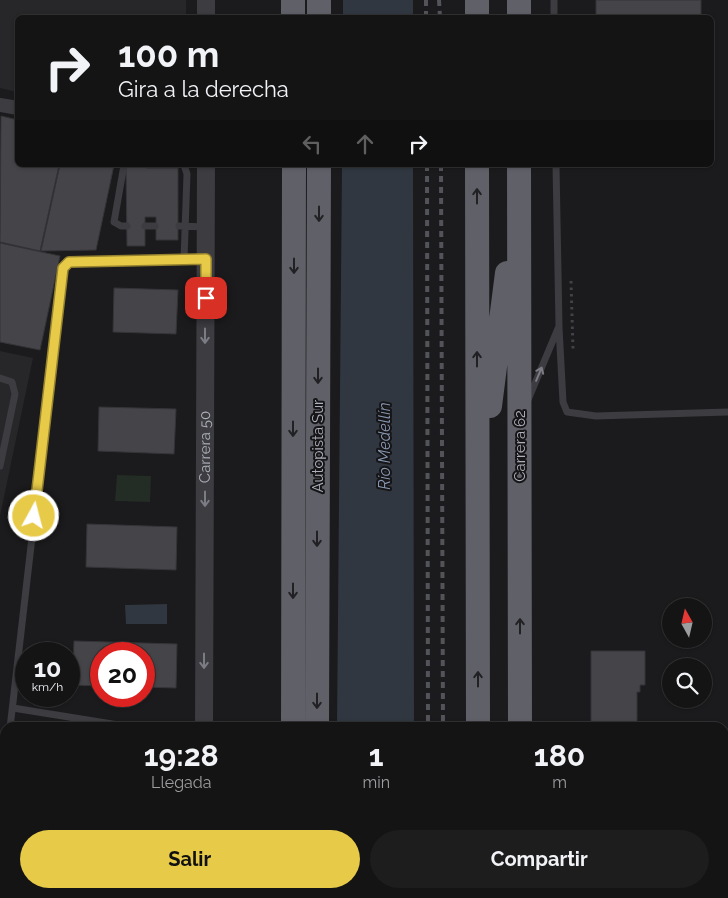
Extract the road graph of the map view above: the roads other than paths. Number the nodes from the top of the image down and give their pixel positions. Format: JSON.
{"nodes":[{"id":1,"x":206,"y":0,"type":"edge"},
{"id":2,"x":293,"y":0,"type":"edge"},
{"id":3,"x":320,"y":0,"type":"edge"},
{"id":4,"x":477,"y":0,"type":"edge"},
{"id":5,"x":519,"y":0,"type":"edge"},
{"id":6,"x":554,"y":0,"type":"edge"},
{"id":7,"x":206,"y":15,"type":"edge"},
{"id":8,"x":293,"y":15,"type":"edge"},
{"id":9,"x":319,"y":15,"type":"edge"},
{"id":10,"x":477,"y":15,"type":"edge"},
{"id":11,"x":519,"y":15,"type":"edge"},
{"id":12,"x":554,"y":15,"type":"edge"},
{"id":13,"x":0,"y":105,"type":"edge"},
{"id":14,"x":15,"y":108,"type":"edge"},
{"id":15,"x":124,"y":167,"type":"edge"},
{"id":16,"x":185,"y":167,"type":"edge"},
{"id":17,"x":206,"y":167,"type":"edge"},
{"id":18,"x":289,"y":167,"type":"edge"},
{"id":19,"x":319,"y":167,"type":"edge"},
{"id":20,"x":477,"y":167,"type":"edge"},
{"id":21,"x":556,"y":167,"type":"edge"},
{"id":22,"x":519,"y":172,"type":"edge"},
{"id":23,"x":127,"y":226,"type":"dead end"},
{"id":24,"x":145,"y":226,"type":"dead end"},
{"id":25,"x":156,"y":226,"type":"dead end"},
{"id":26,"x":181,"y":226,"type":"junction"},
{"id":27,"x":206,"y":227,"type":"junction"},
{"id":28,"x":206,"y":259,"type":"junction"},
{"id":29,"x":184,"y":260,"type":"junction"},
{"id":30,"x":559,"y":326,"type":"junction"},
{"id":31,"x":0,"y":378,"type":"edge"},
{"id":32,"x":728,"y":412,"type":"edge"},
{"id":33,"x":520,"y":418,"type":"junction"},
{"id":34,"x":0,"y":466,"type":"edge"},
{"id":35,"x":477,"y":504,"type":"junction"},
{"id":36,"x":13,"y":708,"type":"junction"},
{"id":37,"x":11,"y":722,"type":"edge"},
{"id":38,"x":100,"y":722,"type":"edge"},
{"id":39,"x":204,"y":722,"type":"edge"},
{"id":40,"x":292,"y":722,"type":"edge"},
{"id":41,"x":317,"y":722,"type":"edge"},
{"id":42,"x":478,"y":722,"type":"edge"},
{"id":43,"x":520,"y":722,"type":"edge"}],
"edges":[{"from":1,"to":7,"type":"street"},
{"from":2,"to":8,"type":"highway"},
{"from":3,"to":9,"type":"highway"},
{"from":4,"to":10,"type":"highway"},
{"from":5,"to":11,"type":"highway"},
{"from":6,"to":12,"type":"lane"},
{"from":13,"to":14,"type":"street"},
{"from":15,"to":23,"type":"lane"},
{"from":16,"to":26,"type":"lane"},
{"from":17,"to":27,"type":"street","name":"Carrera 50"},
{"from":18,"to":40,"type":"highway","name":"Autopista Sur","one_way":true},
{"from":19,"to":41,"type":"highway","name":"Autopista Sur","one_way":true},
{"from":35,"to":20,"type":"highway","one_way":true},
{"from":21,"to":30,"type":"lane"},
{"from":22,"to":33,"type":"highway","name":"Carrera 62"},
{"from":22,"to":35,"type":"highway"},
{"from":24,"to":25,"type":"lane"},
{"from":26,"to":27,"type":"lane"},
{"from":26,"to":29,"type":"lane"},
{"from":27,"to":28,"type":"street","name":"Carrera 50"},
{"from":28,"to":29,"type":"lane"},
{"from":28,"to":39,"type":"street","name":"Carrera 50","one_way":true},
{"from":29,"to":36,"type":"lane"},
{"from":30,"to":32,"type":"lane"},
{"from":33,"to":30,"type":"lane","one_way":true},
{"from":31,"to":34,"type":"lane"},
{"from":43,"to":33,"type":"highway","name":"Carrera 62","one_way":true},
{"from":42,"to":35,"type":"highway","one_way":true},
{"from":36,"to":37,"type":"lane"},
{"from":36,"to":38,"type":"lane"}]}
